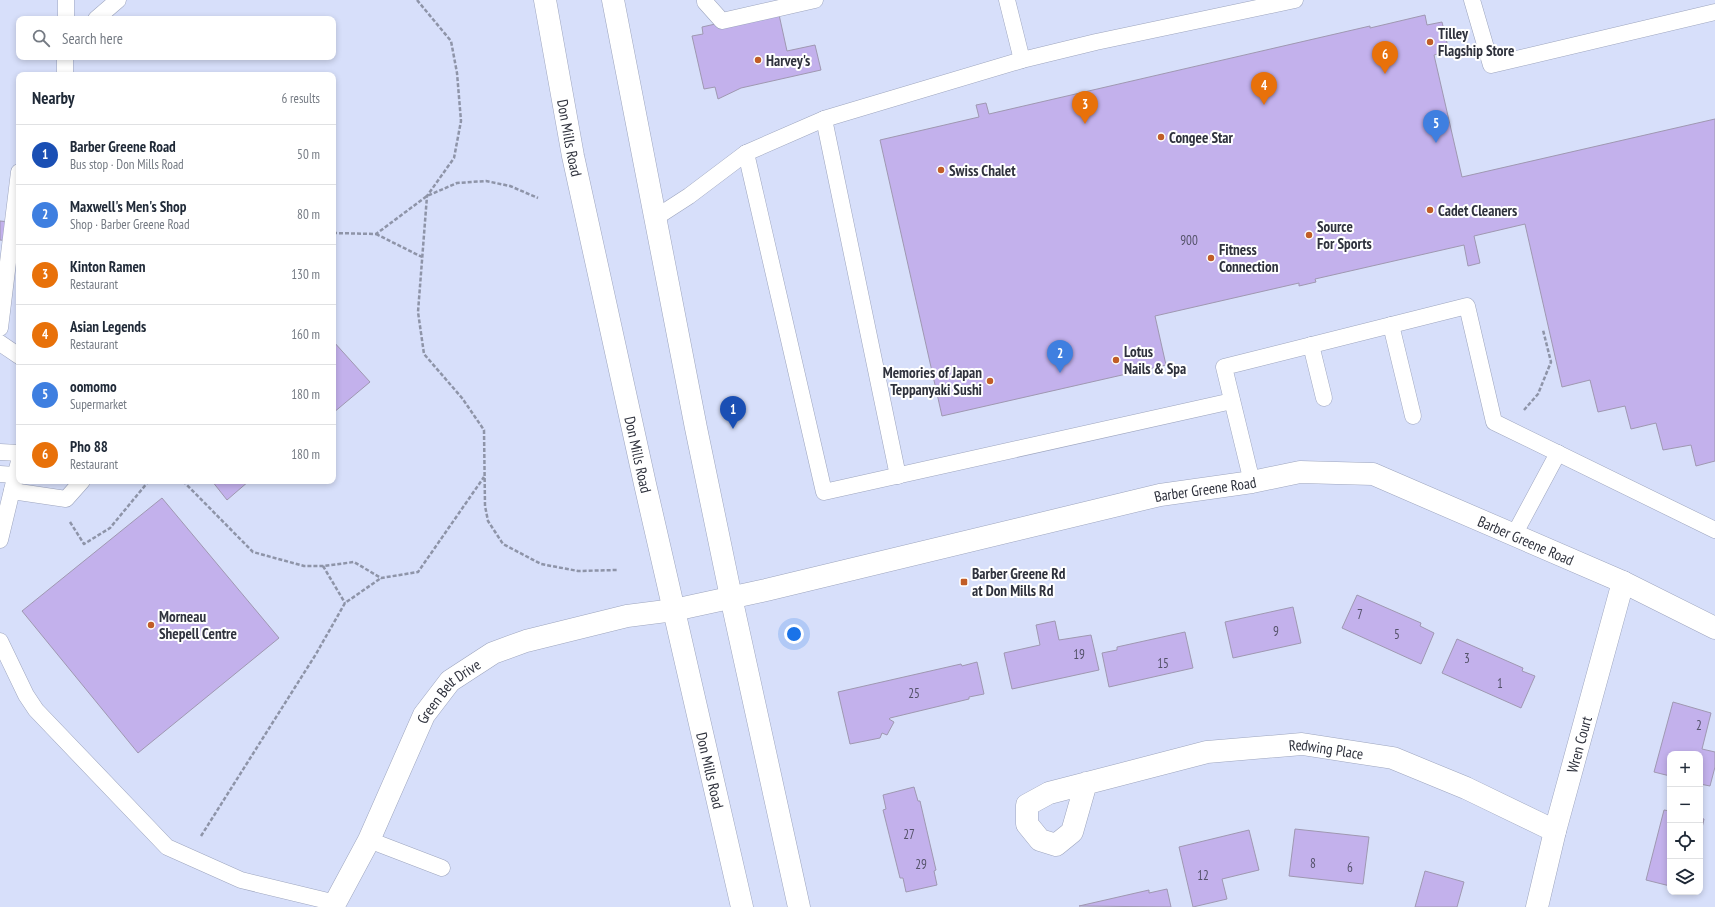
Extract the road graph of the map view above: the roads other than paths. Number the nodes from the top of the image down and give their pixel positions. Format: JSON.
{"nodes":[{"id":1,"x":66,"y":0,"type":"edge"},
{"id":2,"x":118,"y":0,"type":"edge"},
{"id":3,"x":545,"y":0,"type":"edge"},
{"id":4,"x":612,"y":0,"type":"edge"},
{"id":5,"x":705,"y":0,"type":"edge"},
{"id":6,"x":815,"y":0,"type":"edge"},
{"id":7,"x":1007,"y":0,"type":"edge"},
{"id":8,"x":1296,"y":0,"type":"edge"},
{"id":9,"x":1472,"y":0,"type":"edge"},
{"id":10,"x":1715,"y":12,"type":"edge"},
{"id":11,"x":66,"y":16,"type":"edge"},
{"id":12,"x":99,"y":16,"type":"edge"},
{"id":13,"x":65,"y":60,"type":"edge"},
{"id":14,"x":1022,"y":60,"type":"junction"},
{"id":15,"x":64,"y":72,"type":"edge"},
{"id":16,"x":824,"y":119,"type":"junction"},
{"id":17,"x":746,"y":153,"type":"junction"},
{"id":18,"x":16,"y":197,"type":"edge"},
{"id":19,"x":655,"y":218,"type":"junction"},
{"id":20,"x":1391,"y":325,"type":"junction"},
{"id":21,"x":0,"y":328,"type":"edge"},
{"id":22,"x":0,"y":342,"type":"edge"},
{"id":23,"x":1311,"y":345,"type":"junction"},
{"id":24,"x":16,"y":354,"type":"edge"},
{"id":25,"x":1324,"y":398,"type":"dead end"},
{"id":26,"x":1232,"y":401,"type":"junction"},
{"id":27,"x":1413,"y":416,"type":"dead end"},
{"id":28,"x":0,"y":452,"type":"edge"},
{"id":29,"x":1558,"y":453,"type":"junction"},
{"id":30,"x":16,"y":454,"type":"edge"},
{"id":31,"x":898,"y":476,"type":"junction"},
{"id":32,"x":9,"y":482,"type":"edge"},
{"id":33,"x":1252,"y":482,"type":"junction"},
{"id":34,"x":79,"y":484,"type":"edge"},
{"id":35,"x":1715,"y":530,"type":"edge"},
{"id":36,"x":1514,"y":535,"type":"junction"},
{"id":37,"x":0,"y":540,"type":"edge"},
{"id":38,"x":1623,"y":582,"type":"junction"},
{"id":39,"x":731,"y":597,"type":"junction"},
{"id":40,"x":674,"y":610,"type":"junction"},
{"id":41,"x":1715,"y":628,"type":"edge"},
{"id":42,"x":0,"y":642,"type":"edge"},
{"id":43,"x":1086,"y":783,"type":"dead end"},
{"id":44,"x":1555,"y":831,"type":"junction"},
{"id":45,"x":369,"y":840,"type":"junction"},
{"id":46,"x":442,"y":868,"type":"dead end"},
{"id":47,"x":334,"y":905,"type":"edge"},
{"id":48,"x":742,"y":907,"type":"edge"},
{"id":49,"x":800,"y":907,"type":"edge"},
{"id":50,"x":1537,"y":907,"type":"edge"}],
"edges":[{"from":1,"to":11,"type":"lane"},
{"from":2,"to":12,"type":"lane"},
{"from":3,"to":40,"type":"street","name":"Don Mills Road"},
{"from":4,"to":19,"type":"street"},
{"from":5,"to":6,"type":"lane"},
{"from":7,"to":14,"type":"lane"},
{"from":8,"to":14,"type":"lane"},
{"from":9,"to":10,"type":"lane"},
{"from":13,"to":15,"type":"lane"},
{"from":14,"to":16,"type":"lane"},
{"from":16,"to":17,"type":"lane"},
{"from":16,"to":31,"type":"lane"},
{"from":17,"to":19,"type":"lane"},
{"from":17,"to":31,"type":"lane"},
{"from":18,"to":21,"type":"lane"},
{"from":19,"to":39,"type":"street"},
{"from":20,"to":23,"type":"lane"},
{"from":20,"to":27,"type":"lane"},
{"from":20,"to":29,"type":"lane"},
{"from":22,"to":24,"type":"lane"},
{"from":23,"to":25,"type":"lane"},
{"from":23,"to":26,"type":"lane"},
{"from":26,"to":31,"type":"lane"},
{"from":26,"to":33,"type":"lane"},
{"from":28,"to":30,"type":"lane"},
{"from":29,"to":35,"type":"lane"},
{"from":29,"to":36,"type":"lane"},
{"from":32,"to":34,"type":"lane"},
{"from":32,"to":37,"type":"lane"},
{"from":33,"to":36,"type":"street","name":"Barber Greene Road"},
{"from":33,"to":39,"type":"street","name":"Barber Greene Road"},
{"from":36,"to":38,"type":"street","name":"Barber Greene Road"},
{"from":38,"to":41,"type":"street","name":"Barber Greene Road"},
{"from":38,"to":44,"type":"street","name":"Wren Court"},
{"from":39,"to":40,"type":"street","name":"Barber Greene Road"},
{"from":39,"to":49,"type":"street"},
{"from":40,"to":45,"type":"street","name":"Green Belt Drive"},
{"from":40,"to":48,"type":"street","name":"Don Mills Road"},
{"from":42,"to":47,"type":"lane"},
{"from":43,"to":44,"type":"street","name":"Redwing Place"},
{"from":44,"to":50,"type":"street","name":"Wren Court"},
{"from":45,"to":46,"type":"lane"},
{"from":45,"to":47,"type":"street","name":"Green Belt Drive"}]}
